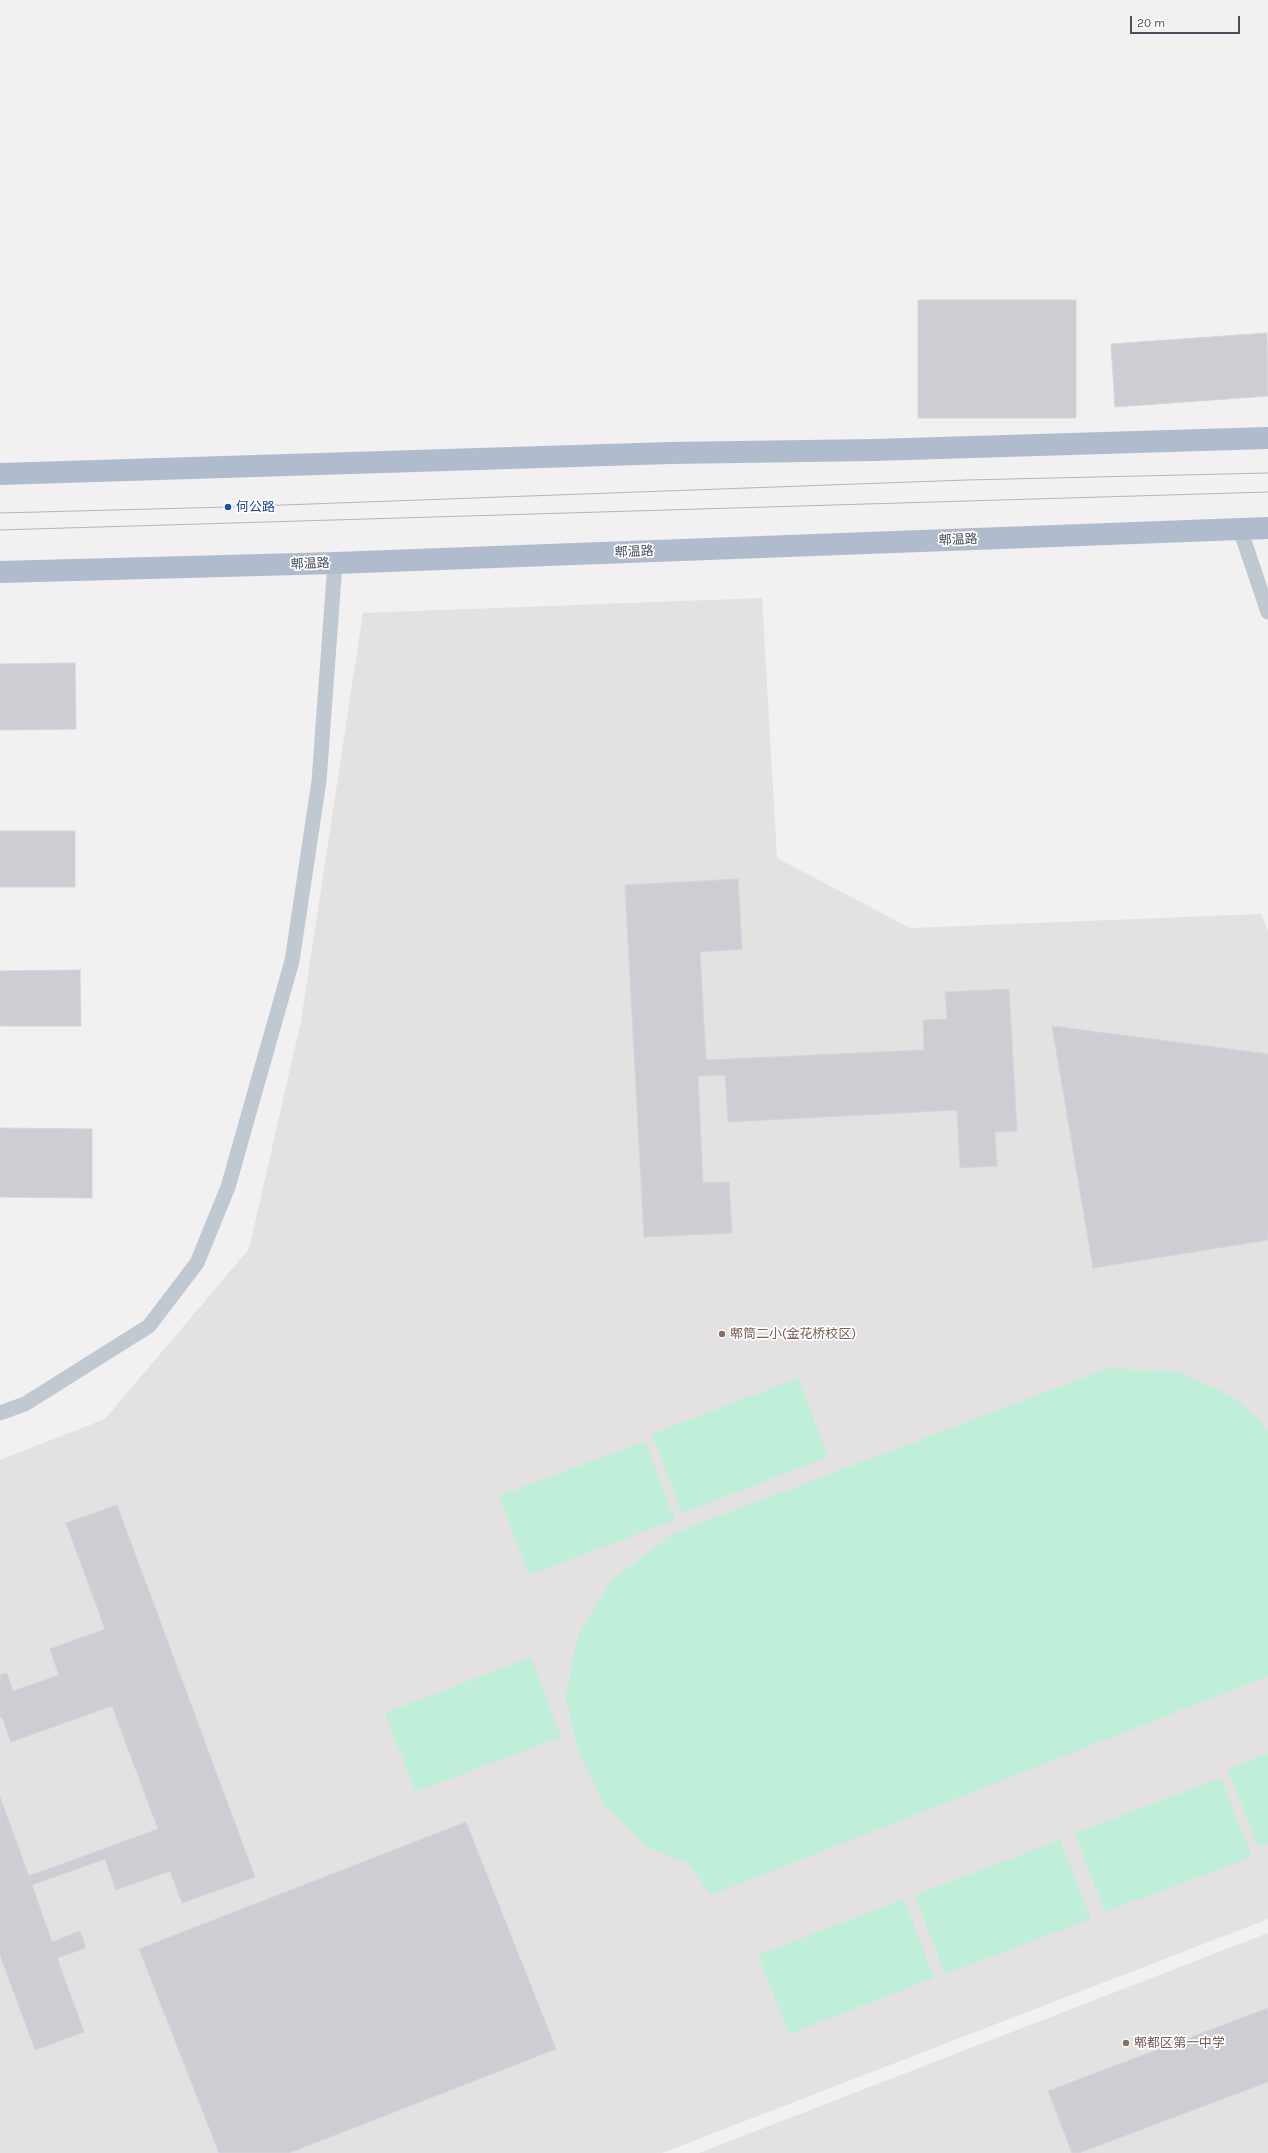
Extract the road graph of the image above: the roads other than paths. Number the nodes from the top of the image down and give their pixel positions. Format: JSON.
{"nodes":[{"id":1,"x":1268,"y":438,"type":"edge"},
{"id":2,"x":0,"y":474,"type":"edge"},
{"id":3,"x":1268,"y":528,"type":"edge"},
{"id":4,"x":1240,"y":529,"type":"junction"},
{"id":5,"x":334,"y":563,"type":"junction"},
{"id":6,"x":0,"y":572,"type":"edge"},
{"id":7,"x":1268,"y":612,"type":"edge"},
{"id":8,"x":0,"y":1413,"type":"edge"}],
"edges":[{"from":1,"to":2,"type":"main road"},
{"from":3,"to":4,"type":"main road","name":"郫温路"},
{"from":4,"to":5,"type":"main road","name":"郫温路"},
{"from":4,"to":7,"type":"lane"},
{"from":5,"to":6,"type":"main road","name":"郫温路"},
{"from":5,"to":8,"type":"lane"}]}
